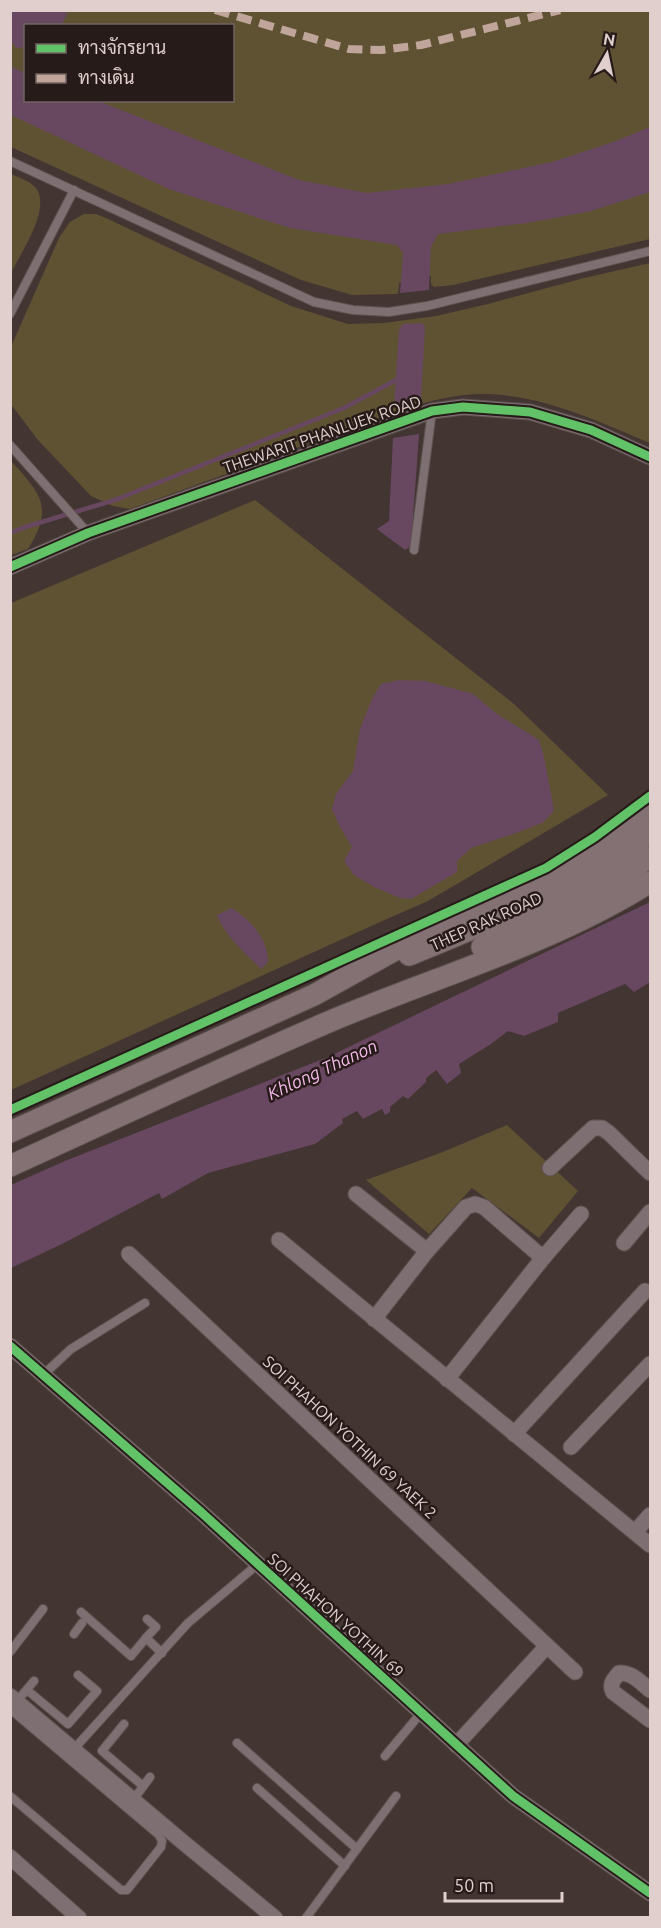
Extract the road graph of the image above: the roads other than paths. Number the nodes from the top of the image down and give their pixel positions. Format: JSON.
{"nodes":[{"id":1,"x":10,"y":161,"type":"edge"},
{"id":2,"x":74,"y":190,"type":"junction"},
{"id":3,"x":651,"y":251,"type":"edge"},
{"id":4,"x":10,"y":314,"type":"edge"},
{"id":5,"x":426,"y":412,"type":"junction"},
{"id":6,"x":10,"y":445,"type":"edge"},
{"id":7,"x":651,"y":457,"type":"edge"},
{"id":8,"x":88,"y":533,"type":"junction"},
{"id":9,"x":414,"y":550,"type":"dead end"},
{"id":10,"x":10,"y":567,"type":"edge"},
{"id":11,"x":651,"y":807,"type":"edge"},
{"id":12,"x":651,"y":832,"type":"edge"},
{"id":13,"x":651,"y":857,"type":"edge"},
{"id":14,"x":650,"y":883,"type":"edge"},
{"id":15,"x":314,"y":995,"type":"junction"},
{"id":16,"x":326,"y":1023,"type":"junction"},
{"id":17,"x":10,"y":1132,"type":"edge"},
{"id":18,"x":10,"y":1166,"type":"edge"},
{"id":19,"x":550,"y":1168,"type":"dead end"},
{"id":20,"x":651,"y":1173,"type":"edge"},
{"id":21,"x":356,"y":1194,"type":"dead end"},
{"id":22,"x":651,"y":1212,"type":"edge"},
{"id":23,"x":581,"y":1214,"type":"dead end"},
{"id":24,"x":279,"y":1240,"type":"dead end"},
{"id":25,"x":624,"y":1243,"type":"dead end"},
{"id":26,"x":427,"y":1251,"type":"junction"},
{"id":27,"x":129,"y":1254,"type":"dead end"},
{"id":28,"x":543,"y":1258,"type":"junction"},
{"id":29,"x":645,"y":1291,"type":"dead end"},
{"id":30,"x":145,"y":1303,"type":"dead end"},
{"id":31,"x":374,"y":1319,"type":"junction"},
{"id":32,"x":10,"y":1346,"type":"edge"},
{"id":33,"x":651,"y":1364,"type":"edge"},
{"id":34,"x":43,"y":1375,"type":"junction"},
{"id":35,"x":447,"y":1379,"type":"junction"},
{"id":36,"x":514,"y":1434,"type":"junction"},
{"id":37,"x":571,"y":1447,"type":"dead end"},
{"id":38,"x":651,"y":1515,"type":"edge"},
{"id":39,"x":635,"y":1532,"type":"junction"},
{"id":40,"x":651,"y":1545,"type":"edge"},
{"id":41,"x":258,"y":1564,"type":"junction"},
{"id":42,"x":43,"y":1609,"type":"dead end"},
{"id":43,"x":81,"y":1612,"type":"dead end"},
{"id":44,"x":147,"y":1619,"type":"dead end"},
{"id":45,"x":82,"y":1623,"type":"dead end"},
{"id":46,"x":74,"y":1634,"type":"dead end"},
{"id":47,"x":146,"y":1638,"type":"junction"},
{"id":48,"x":547,"y":1646,"type":"junction"},
{"id":49,"x":10,"y":1652,"type":"edge"},
{"id":50,"x":162,"y":1653,"type":"junction"},
{"id":51,"x":575,"y":1672,"type":"dead end"},
{"id":52,"x":78,"y":1675,"type":"dead end"},
{"id":53,"x":34,"y":1681,"type":"dead end"},
{"id":54,"x":651,"y":1690,"type":"edge"},
{"id":55,"x":16,"y":1699,"type":"edge"},
{"id":56,"x":421,"y":1713,"type":"junction"},
{"id":57,"x":651,"y":1720,"type":"edge"},
{"id":58,"x":124,"y":1725,"type":"dead end"},
{"id":59,"x":237,"y":1743,"type":"dead end"},
{"id":60,"x":456,"y":1745,"type":"junction"},
{"id":61,"x":385,"y":1756,"type":"dead end"},
{"id":62,"x":75,"y":1757,"type":"junction"},
{"id":63,"x":150,"y":1777,"type":"dead end"},
{"id":64,"x":143,"y":1786,"type":"junction"},
{"id":65,"x":257,"y":1788,"type":"dead end"},
{"id":66,"x":10,"y":1796,"type":"edge"},
{"id":67,"x":396,"y":1796,"type":"dead end"},
{"id":68,"x":133,"y":1800,"type":"junction"},
{"id":69,"x":357,"y":1849,"type":"junction"},
{"id":70,"x":10,"y":1857,"type":"edge"},
{"id":71,"x":345,"y":1866,"type":"junction"},
{"id":72,"x":651,"y":1893,"type":"edge"},
{"id":73,"x":79,"y":1917,"type":"edge"},
{"id":74,"x":275,"y":1917,"type":"edge"},
{"id":75,"x":306,"y":1917,"type":"edge"}],
"edges":[{"from":1,"to":2,"type":"lane"},
{"from":2,"to":3,"type":"lane"},
{"from":2,"to":4,"type":"lane"},
{"from":5,"to":7,"type":"street","name":"THEWARIT PHANLUEK ROAD"},
{"from":5,"to":8,"type":"street","name":"THEWARIT PHANLUEK ROAD"},
{"from":5,"to":9,"type":"lane"},
{"from":6,"to":8,"type":"lane"},
{"from":8,"to":10,"type":"street","name":"THEWARIT PHANLUEK ROAD"},
{"from":11,"to":15,"type":"main road","name":"THEP RAK ROAD"},
{"from":12,"to":15,"type":"main road","name":"THEP RAK ROAD"},
{"from":13,"to":16,"type":"main road","name":"THEP RAK ROAD"},
{"from":14,"to":16,"type":"main road","name":"THEP RAK ROAD"},
{"from":15,"to":17,"type":"main road","name":"THEP RAK ROAD"},
{"from":16,"to":18,"type":"main road","name":"THEP RAK ROAD"},
{"from":19,"to":20,"type":"street"},
{"from":21,"to":26,"type":"street"},
{"from":22,"to":25,"type":"street"},
{"from":23,"to":28,"type":"street"},
{"from":24,"to":31,"type":"street"},
{"from":26,"to":28,"type":"street"},
{"from":26,"to":31,"type":"street"},
{"from":27,"to":48,"type":"street","name":"SOI PHAHON YOTHIN 69 YAEK 2"},
{"from":28,"to":35,"type":"street"},
{"from":29,"to":36,"type":"street"},
{"from":30,"to":34,"type":"lane"},
{"from":31,"to":35,"type":"street"},
{"from":32,"to":34,"type":"street","name":"SOI PHAHON YOTHIN 69"},
{"from":33,"to":37,"type":"street"},
{"from":34,"to":41,"type":"street","name":"SOI PHAHON YOTHIN 69"},
{"from":35,"to":36,"type":"street"},
{"from":36,"to":39,"type":"street"},
{"from":38,"to":39,"type":"street"},
{"from":39,"to":40,"type":"street"},
{"from":41,"to":50,"type":"lane"},
{"from":41,"to":56,"type":"street","name":"SOI PHAHON YOTHIN 69"},
{"from":42,"to":49,"type":"lane"},
{"from":43,"to":47,"type":"lane"},
{"from":44,"to":47,"type":"lane"},
{"from":45,"to":46,"type":"lane"},
{"from":47,"to":50,"type":"lane"},
{"from":48,"to":51,"type":"street","name":"SOI PHAHON YOTHIN 69 YAEK 2"},
{"from":48,"to":60,"type":"street"},
{"from":50,"to":62,"type":"lane"},
{"from":52,"to":55,"type":"lane"},
{"from":53,"to":55,"type":"lane"},
{"from":54,"to":57,"type":"street"},
{"from":55,"to":62,"type":"street"},
{"from":56,"to":60,"type":"street","name":"SOI PHAHON YOTHIN 69"},
{"from":56,"to":61,"type":"lane"},
{"from":58,"to":64,"type":"lane"},
{"from":59,"to":69,"type":"lane"},
{"from":60,"to":72,"type":"street","name":"SOI PHAHON YOTHIN 69"},
{"from":62,"to":66,"type":"lane"},
{"from":62,"to":68,"type":"street"},
{"from":63,"to":64,"type":"lane"},
{"from":64,"to":68,"type":"lane"},
{"from":65,"to":71,"type":"lane"},
{"from":67,"to":69,"type":"lane"},
{"from":68,"to":74,"type":"street"},
{"from":69,"to":71,"type":"lane"},
{"from":70,"to":73,"type":"street"},
{"from":71,"to":75,"type":"lane"}]}
